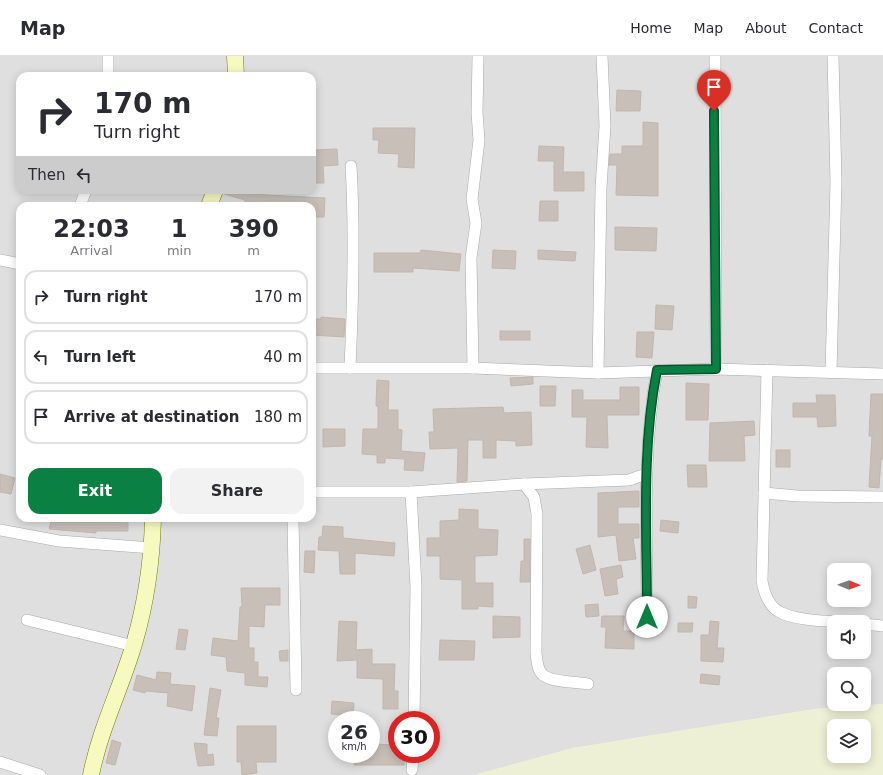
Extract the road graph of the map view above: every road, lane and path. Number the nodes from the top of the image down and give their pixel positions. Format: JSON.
{"nodes":[{"id":1,"x":108,"y":56,"type":"edge"},
{"id":2,"x":235,"y":56,"type":"edge"},
{"id":3,"x":478,"y":56,"type":"edge"},
{"id":4,"x":602,"y":56,"type":"edge"},
{"id":5,"x":715,"y":56,"type":"edge"},
{"id":6,"x":833,"y":56,"type":"edge"},
{"id":7,"x":108,"y":72,"type":"edge"},
{"id":8,"x":236,"y":72,"type":"edge"},
{"id":9,"x":351,"y":166,"type":"dead end"},
{"id":10,"x":0,"y":260,"type":"edge"},
{"id":11,"x":16,"y":263,"type":"edge"},
{"id":12,"x":316,"y":368,"type":"edge"},
{"id":13,"x":350,"y":368,"type":"junction"},
{"id":14,"x":473,"y":368,"type":"junction"},
{"id":15,"x":716,"y":369,"type":"junction"},
{"id":16,"x":657,"y":370,"type":"junction"},
{"id":17,"x":768,"y":370,"type":"junction"},
{"id":18,"x":831,"y":372,"type":"junction"},
{"id":19,"x":598,"y":373,"type":"junction"},
{"id":20,"x":883,"y":374,"type":"edge"},
{"id":21,"x":646,"y":474,"type":"junction"},
{"id":22,"x":524,"y":484,"type":"junction"},
{"id":23,"x":540,"y":484,"type":"junction"},
{"id":24,"x":316,"y":492,"type":"edge"},
{"id":25,"x":411,"y":492,"type":"junction"},
{"id":26,"x":764,"y":493,"type":"junction"},
{"id":27,"x":534,"y":497,"type":"junction"},
{"id":28,"x":883,"y":497,"type":"edge"},
{"id":29,"x":153,"y":522,"type":"edge"},
{"id":30,"x":293,"y":522,"type":"edge"},
{"id":31,"x":0,"y":530,"type":"edge"},
{"id":32,"x":152,"y":548,"type":"junction"},
{"id":33,"x":647,"y":617,"type":"dead end"},
{"id":34,"x":27,"y":620,"type":"dead end"},
{"id":35,"x":827,"y":620,"type":"edge"},
{"id":36,"x":871,"y":625,"type":"edge"},
{"id":37,"x":883,"y":626,"type":"edge"},
{"id":38,"x":134,"y":646,"type":"junction"},
{"id":39,"x":588,"y":684,"type":"dead end"},
{"id":40,"x":296,"y":690,"type":"dead end"},
{"id":41,"x":414,"y":711,"type":"edge"},
{"id":42,"x":0,"y":762,"type":"edge"},
{"id":43,"x":412,"y":763,"type":"edge"},
{"id":44,"x":412,"y":770,"type":"dead end"},
{"id":45,"x":40,"y":775,"type":"edge"},
{"id":46,"x":92,"y":775,"type":"edge"}],
"edges":[{"from":1,"to":7,"type":"street"},
{"from":2,"to":8,"type":"street"},
{"from":3,"to":14,"type":"street"},
{"from":4,"to":19,"type":"street"},
{"from":5,"to":15,"type":"street"},
{"from":6,"to":18,"type":"street"},
{"from":9,"to":13,"type":"street"},
{"from":10,"to":11,"type":"street"},
{"from":12,"to":13,"type":"street"},
{"from":13,"to":14,"type":"street"},
{"from":14,"to":19,"type":"street"},
{"from":15,"to":16,"type":"street"},
{"from":15,"to":17,"type":"street"},
{"from":16,"to":19,"type":"street"},
{"from":16,"to":21,"type":"street"},
{"from":17,"to":18,"type":"street"},
{"from":17,"to":26,"type":"street"},
{"from":18,"to":20,"type":"street"},
{"from":21,"to":23,"type":"street"},
{"from":21,"to":33,"type":"street"},
{"from":22,"to":23,"type":"street"},
{"from":22,"to":25,"type":"street"},
{"from":22,"to":27,"type":"street"},
{"from":23,"to":27,"type":"street"},
{"from":24,"to":25,"type":"street"},
{"from":25,"to":41,"type":"street"},
{"from":26,"to":28,"type":"street"},
{"from":26,"to":35,"type":"street"},
{"from":27,"to":39,"type":"street"},
{"from":29,"to":32,"type":"street"},
{"from":30,"to":40,"type":"street"},
{"from":31,"to":32,"type":"street"},
{"from":32,"to":38,"type":"street"},
{"from":34,"to":38,"type":"street"},
{"from":36,"to":37,"type":"street"},
{"from":38,"to":46,"type":"street"},
{"from":42,"to":45,"type":"street"},
{"from":43,"to":44,"type":"street"}]}
